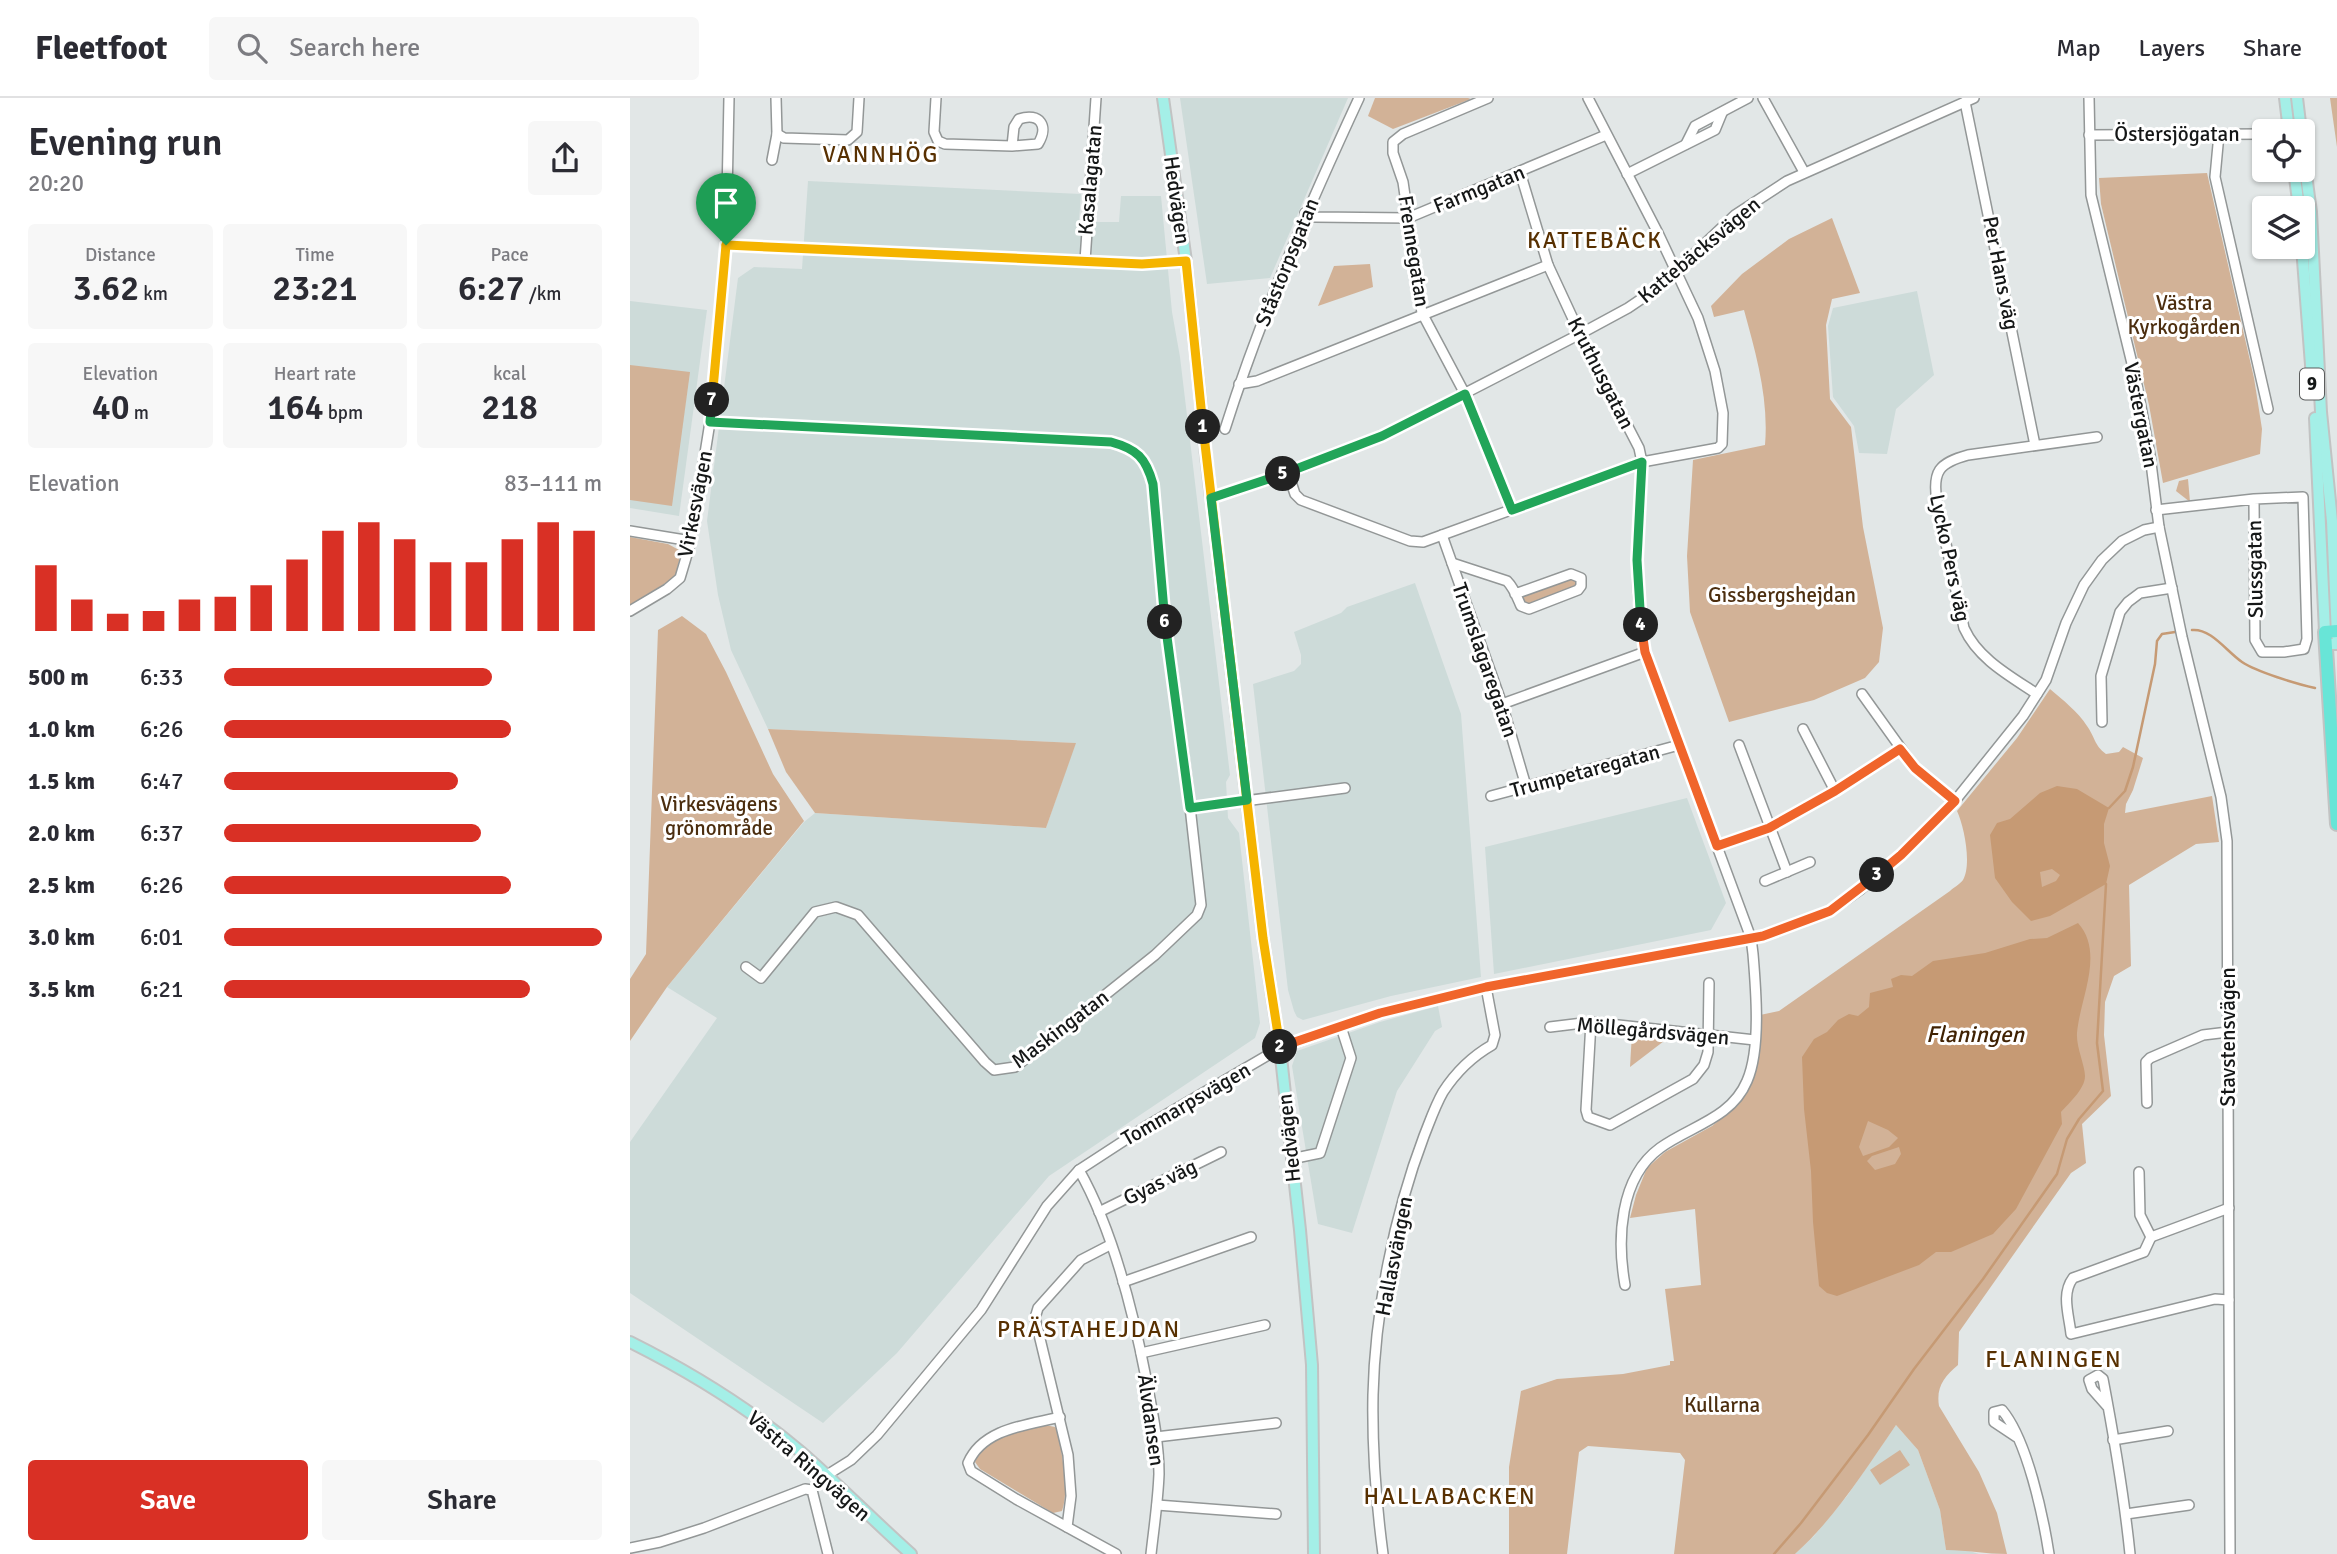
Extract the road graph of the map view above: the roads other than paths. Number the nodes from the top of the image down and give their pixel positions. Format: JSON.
{"nodes":[{"id":1,"x":729,"y":98,"type":"edge"},
{"id":2,"x":776,"y":98,"type":"edge"},
{"id":3,"x":859,"y":98,"type":"edge"},
{"id":4,"x":936,"y":98,"type":"edge"},
{"id":5,"x":1096,"y":98,"type":"edge"},
{"id":6,"x":1163,"y":98,"type":"edge"},
{"id":7,"x":1359,"y":98,"type":"edge"},
{"id":8,"x":1488,"y":98,"type":"edge"},
{"id":9,"x":1748,"y":98,"type":"edge"},
{"id":10,"x":1763,"y":98,"type":"edge"},
{"id":11,"x":2089,"y":98,"type":"edge"},
{"id":12,"x":2286,"y":98,"type":"edge"},
{"id":13,"x":2297,"y":98,"type":"edge"},
{"id":14,"x":1591,"y":99,"type":"edge"},
{"id":15,"x":1970,"y":100,"type":"edge"},
{"id":16,"x":2288,"y":119,"type":"edge"},
{"id":17,"x":2300,"y":119,"type":"edge"},
{"id":18,"x":777,"y":134,"type":"junction"},
{"id":19,"x":2219,"y":134,"type":"junction"},
{"id":20,"x":2252,"y":134,"type":"edge"},
{"id":21,"x":1606,"y":135,"type":"junction"},
{"id":22,"x":2089,"y":135,"type":"junction"},
{"id":23,"x":1012,"y":146,"type":"dead end"},
{"id":24,"x":772,"y":160,"type":"dead end"},
{"id":25,"x":1520,"y":172,"type":"junction"},
{"id":26,"x":1804,"y":172,"type":"junction"},
{"id":27,"x":1628,"y":174,"type":"junction"},
{"id":28,"x":2307,"y":182,"type":"edge"},
{"id":29,"x":1305,"y":213,"type":"junction"},
{"id":30,"x":1408,"y":218,"type":"junction"},
{"id":31,"x":726,"y":245,"type":"junction"},
{"id":32,"x":2303,"y":259,"type":"edge"},
{"id":33,"x":1085,"y":261,"type":"junction"},
{"id":34,"x":1186,"y":261,"type":"junction"},
{"id":35,"x":1548,"y":265,"type":"junction"},
{"id":36,"x":1675,"y":272,"type":"junction"},
{"id":37,"x":1422,"y":313,"type":"junction"},
{"id":38,"x":1580,"y":334,"type":"junction"},
{"id":39,"x":1239,"y":384,"type":"junction"},
{"id":40,"x":1465,"y":394,"type":"junction"},
{"id":41,"x":2267,"y":409,"type":"dead end"},
{"id":42,"x":710,"y":422,"type":"junction"},
{"id":43,"x":1225,"y":429,"type":"dead end"},
{"id":44,"x":2097,"y":438,"type":"dead end"},
{"id":45,"x":2035,"y":445,"type":"junction"},
{"id":46,"x":1642,"y":462,"type":"junction"},
{"id":47,"x":1288,"y":473,"type":"junction"},
{"id":48,"x":1211,"y":498,"type":"junction"},
{"id":49,"x":2253,"y":499,"type":"junction"},
{"id":50,"x":1512,"y":510,"type":"junction"},
{"id":51,"x":2157,"y":510,"type":"junction"},
{"id":52,"x":2159,"y":527,"type":"junction"},
{"id":53,"x":630,"y":531,"type":"edge"},
{"id":54,"x":1442,"y":535,"type":"junction"},
{"id":55,"x":691,"y":541,"type":"junction"},
{"id":56,"x":1452,"y":563,"type":"junction"},
{"id":57,"x":2172,"y":588,"type":"junction"},
{"id":58,"x":1516,"y":594,"type":"junction"},
{"id":59,"x":630,"y":611,"type":"edge"},
{"id":60,"x":2333,"y":636,"type":"edge"},
{"id":61,"x":1645,"y":652,"type":"junction"},
{"id":62,"x":1862,"y":694,"type":"dead end"},
{"id":63,"x":2037,"y":694,"type":"junction"},
{"id":64,"x":1503,"y":704,"type":"junction"},
{"id":65,"x":2102,"y":722,"type":"dead end"},
{"id":66,"x":1803,"y":729,"type":"dead end"},
{"id":67,"x":1740,"y":745,"type":"dead end"},
{"id":68,"x":1678,"y":746,"type":"junction"},
{"id":69,"x":1900,"y":749,"type":"junction"},
{"id":70,"x":1525,"y":786,"type":"junction"},
{"id":71,"x":1345,"y":788,"type":"dead end"},
{"id":72,"x":1835,"y":791,"type":"junction"},
{"id":73,"x":1491,"y":796,"type":"dead end"},
{"id":74,"x":1247,"y":800,"type":"junction"},
{"id":75,"x":1955,"y":801,"type":"junction"},
{"id":76,"x":1190,"y":808,"type":"junction"},
{"id":77,"x":2337,"y":824,"type":"edge"},
{"id":78,"x":1769,"y":828,"type":"junction"},
{"id":79,"x":1717,"y":846,"type":"junction"},
{"id":80,"x":1810,"y":862,"type":"dead end"},
{"id":81,"x":1787,"y":872,"type":"junction"},
{"id":82,"x":1765,"y":881,"type":"dead end"},
{"id":83,"x":1751,"y":939,"type":"junction"},
{"id":84,"x":746,"y":967,"type":"dead end"},
{"id":85,"x":1709,"y":983,"type":"dead end"},
{"id":86,"x":1486,"y":987,"type":"junction"},
{"id":87,"x":1591,"y":1022,"type":"junction"},
{"id":88,"x":1340,"y":1027,"type":"junction"},
{"id":89,"x":1550,"y":1027,"type":"dead end"},
{"id":90,"x":2228,"y":1032,"type":"junction"},
{"id":91,"x":1709,"y":1036,"type":"junction"},
{"id":92,"x":1755,"y":1040,"type":"junction"},
{"id":93,"x":1280,"y":1048,"type":"junction"},
{"id":94,"x":2147,"y":1103,"type":"dead end"},
{"id":95,"x":1221,"y":1152,"type":"dead end"},
{"id":96,"x":1291,"y":1159,"type":"junction"},
{"id":97,"x":1079,"y":1170,"type":"junction"},
{"id":98,"x":2139,"y":1172,"type":"dead end"},
{"id":99,"x":2229,"y":1208,"type":"junction"},
{"id":100,"x":1099,"y":1212,"type":"junction"},
{"id":101,"x":1251,"y":1237,"type":"dead end"},
{"id":102,"x":2151,"y":1237,"type":"junction"},
{"id":103,"x":1110,"y":1244,"type":"junction"},
{"id":104,"x":1123,"y":1282,"type":"junction"},
{"id":105,"x":1625,"y":1285,"type":"dead end"},
{"id":106,"x":2229,"y":1300,"type":"junction"},
{"id":107,"x":1265,"y":1325,"type":"dead end"},
{"id":108,"x":630,"y":1342,"type":"edge"},
{"id":109,"x":1141,"y":1353,"type":"junction"},
{"id":110,"x":2107,"y":1406,"type":"dead end"},
{"id":111,"x":1060,"y":1417,"type":"junction"},
{"id":112,"x":1276,"y":1423,"type":"dead end"},
{"id":113,"x":2168,"y":1430,"type":"dead end"},
{"id":114,"x":1156,"y":1437,"type":"junction"},
{"id":115,"x":2018,"y":1438,"type":"dead end"},
{"id":116,"x":2113,"y":1440,"type":"junction"},
{"id":117,"x":827,"y":1475,"type":"junction"},
{"id":118,"x":1157,"y":1505,"type":"junction"},
{"id":119,"x":2189,"y":1506,"type":"dead end"},
{"id":120,"x":1276,"y":1514,"type":"dead end"},
{"id":121,"x":2126,"y":1514,"type":"junction"},
{"id":122,"x":1067,"y":1527,"type":"junction"},
{"id":123,"x":630,"y":1548,"type":"edge"},
{"id":124,"x":828,"y":1554,"type":"edge"},
{"id":125,"x":911,"y":1554,"type":"edge"},
{"id":126,"x":1116,"y":1554,"type":"edge"},
{"id":127,"x":1151,"y":1554,"type":"edge"},
{"id":128,"x":1314,"y":1554,"type":"edge"},
{"id":129,"x":1383,"y":1554,"type":"edge"},
{"id":130,"x":2049,"y":1554,"type":"edge"},
{"id":131,"x":2130,"y":1554,"type":"edge"},
{"id":132,"x":2230,"y":1554,"type":"edge"}],
"edges":[{"from":1,"to":31,"type":"street","name":"Virkesvägen"},
{"from":2,"to":18,"type":"street"},
{"from":3,"to":18,"type":"street"},
{"from":4,"to":23,"type":"street"},
{"from":5,"to":33,"type":"street","name":"Kasalagatan"},
{"from":6,"to":34,"type":"main road","name":"Hedvägen"},
{"from":7,"to":29,"type":"street","name":"Ståstorpsgatan"},
{"from":8,"to":30,"type":"street","name":"Frennegatan"},
{"from":9,"to":27,"type":"street"},
{"from":10,"to":26,"type":"street"},
{"from":11,"to":22,"type":"street","name":"Västergatan"},
{"from":12,"to":16,"type":"main road"},
{"from":13,"to":17,"type":"main road"},
{"from":14,"to":21,"type":"street"},
{"from":15,"to":26,"type":"street","name":"Kattebäcksvägen"},
{"from":15,"to":45,"type":"street","name":"Per Hans väg"},
{"from":18,"to":24,"type":"street"},
{"from":19,"to":20,"type":"street","name":"Östersjögatan"},
{"from":19,"to":22,"type":"street","name":"Östersjögatan"},
{"from":19,"to":41,"type":"street"},
{"from":21,"to":25,"type":"street","name":"Farmgatan"},
{"from":21,"to":27,"type":"street"},
{"from":22,"to":51,"type":"street","name":"Västergatan"},
{"from":25,"to":30,"type":"street","name":"Farmgatan"},
{"from":25,"to":35,"type":"street","name":"Kruthusgatan"},
{"from":26,"to":36,"type":"street","name":"Kattebäcksvägen"},
{"from":27,"to":36,"type":"street"},
{"from":28,"to":60,"type":"main road","number":"9"},
{"from":29,"to":30,"type":"street","name":"Farmgatan"},
{"from":29,"to":39,"type":"street","name":"Ståstorpsgatan"},
{"from":30,"to":37,"type":"street","name":"Frennegatan"},
{"from":31,"to":33,"type":"street"},
{"from":31,"to":42,"type":"street","name":"Virkesvägen"},
{"from":32,"to":60,"type":"main road","number":"9"},
{"from":33,"to":34,"type":"street"},
{"from":34,"to":48,"type":"main road","name":"Hedvägen"},
{"from":35,"to":37,"type":"street"},
{"from":35,"to":38,"type":"street","name":"Kruthusgatan"},
{"from":36,"to":38,"type":"street","name":"Kattebäcksvägen"},
{"from":36,"to":46,"type":"street"},
{"from":37,"to":39,"type":"street"},
{"from":37,"to":40,"type":"street","name":"Frennegatan"},
{"from":38,"to":40,"type":"street","name":"Kattebäcksvägen"},
{"from":38,"to":46,"type":"street","name":"Kruthusgatan"},
{"from":39,"to":43,"type":"street","name":"Ståstorpsgatan"},
{"from":40,"to":47,"type":"street","name":"Kattebäcksvägen"},
{"from":40,"to":50,"type":"street","name":"Frennegatan"},
{"from":42,"to":55,"type":"street","name":"Virkesvägen"},
{"from":42,"to":76,"type":"street","name":"Maskingatan"},
{"from":44,"to":45,"type":"street","name":"Lycko Pers väg"},
{"from":45,"to":63,"type":"street","name":"Lycko Pers väg"},
{"from":46,"to":50,"type":"street"},
{"from":46,"to":61,"type":"street","name":"Kruthusgatan"},
{"from":47,"to":48,"type":"street","name":"Kattebäcksvägen"},
{"from":47,"to":54,"type":"street"},
{"from":48,"to":74,"type":"main road","name":"Hedvägen"},
{"from":49,"to":49,"type":"street","name":"Slussgatan"},
{"from":49,"to":51,"type":"street"},
{"from":50,"to":54,"type":"street"},
{"from":51,"to":52,"type":"street","name":"Västergatan"},
{"from":52,"to":57,"type":"street","name":"Stavstensvägen"},
{"from":52,"to":63,"type":"street","name":"Tommarpsvägen"},
{"from":53,"to":55,"type":"street"},
{"from":54,"to":56,"type":"street","name":"Trumslagaregatan"},
{"from":55,"to":59,"type":"street","name":"Virkesvägen"},
{"from":56,"to":58,"type":"street"},
{"from":56,"to":64,"type":"street","name":"Trumslagaregatan"},
{"from":57,"to":65,"type":"street"},
{"from":57,"to":90,"type":"street","name":"Stavstensvägen"},
{"from":58,"to":58,"type":"street"},
{"from":60,"to":77,"type":"highway"},
{"from":61,"to":64,"type":"street"},
{"from":61,"to":68,"type":"street","name":"Kruthusgatan"},
{"from":62,"to":69,"type":"street"},
{"from":63,"to":75,"type":"street","name":"Tommarpsvägen"},
{"from":64,"to":70,"type":"street","name":"Trumslagaregatan"},
{"from":66,"to":72,"type":"street"},
{"from":67,"to":78,"type":"street"},
{"from":68,"to":70,"type":"street","name":"Trumpetaregatan"},
{"from":68,"to":79,"type":"street","name":"Kruthusgatan"},
{"from":69,"to":72,"type":"street"},
{"from":69,"to":75,"type":"street"},
{"from":70,"to":73,"type":"street","name":"Trumpetaregatan"},
{"from":71,"to":74,"type":"street"},
{"from":72,"to":78,"type":"street"},
{"from":74,"to":76,"type":"street"},
{"from":74,"to":93,"type":"main road","name":"Hedvägen"},
{"from":75,"to":83,"type":"street","name":"Tommarpsvägen"},
{"from":76,"to":84,"type":"street","name":"Maskingatan"},
{"from":78,"to":79,"type":"street"},
{"from":78,"to":81,"type":"street"},
{"from":79,"to":83,"type":"street","name":"Kruthusgatan"},
{"from":80,"to":81,"type":"street"},
{"from":81,"to":82,"type":"street"},
{"from":83,"to":86,"type":"street","name":"Tommarpsvägen"},
{"from":83,"to":92,"type":"street","name":"Kruthusgatan"},
{"from":85,"to":91,"type":"street"},
{"from":86,"to":88,"type":"street","name":"Tommarpsvägen"},
{"from":86,"to":129,"type":"street","name":"Hallasvängen"},
{"from":87,"to":89,"type":"street","name":"Möllegårdsvägen"},
{"from":87,"to":91,"type":"street","name":"Möllegårdsvägen"},
{"from":87,"to":91,"type":"street"},
{"from":88,"to":93,"type":"street","name":"Tommarpsvägen"},
{"from":88,"to":96,"type":"street"},
{"from":90,"to":94,"type":"street"},
{"from":90,"to":99,"type":"street","name":"Stavstensvägen"},
{"from":91,"to":92,"type":"street","name":"Möllegårdsvägen"},
{"from":92,"to":105,"type":"street","name":"Kruthusgatan"},
{"from":93,"to":96,"type":"main road","name":"Hedvägen"},
{"from":93,"to":97,"type":"street","name":"Tommarpsvägen"},
{"from":95,"to":100,"type":"street","name":"Gyas väg"},
{"from":96,"to":128,"type":"main road","name":"Hedvägen"},
{"from":97,"to":100,"type":"street","name":"Älvdansen"},
{"from":97,"to":117,"type":"street","name":"Tommarpsvägen"},
{"from":98,"to":102,"type":"street"},
{"from":99,"to":102,"type":"street"},
{"from":99,"to":106,"type":"street","name":"Stavstensvägen"},
{"from":100,"to":103,"type":"street","name":"Älvdansen"},
{"from":101,"to":104,"type":"street"},
{"from":102,"to":106,"type":"street"},
{"from":103,"to":104,"type":"street","name":"Älvdansen"},
{"from":103,"to":111,"type":"street"},
{"from":104,"to":109,"type":"street","name":"Älvdansen"},
{"from":106,"to":132,"type":"street","name":"Stavstensvägen"},
{"from":107,"to":109,"type":"street"},
{"from":108,"to":117,"type":"main road","name":"Västra Ringvägen"},
{"from":109,"to":114,"type":"street","name":"Älvdansen"},
{"from":110,"to":116,"type":"street"},
{"from":111,"to":122,"type":"street"},
{"from":111,"to":122,"type":"street"},
{"from":112,"to":114,"type":"street"},
{"from":113,"to":116,"type":"street"},
{"from":114,"to":118,"type":"street","name":"Älvdansen"},
{"from":115,"to":130,"type":"street"},
{"from":116,"to":121,"type":"street"},
{"from":117,"to":125,"type":"main road","name":"Västra Ringvägen"},
{"from":118,"to":120,"type":"street"},
{"from":118,"to":127,"type":"street","name":"Älvdansen"},
{"from":119,"to":121,"type":"street"},
{"from":121,"to":131,"type":"street"},
{"from":122,"to":126,"type":"street"},
{"from":123,"to":124,"type":"street"}]}
